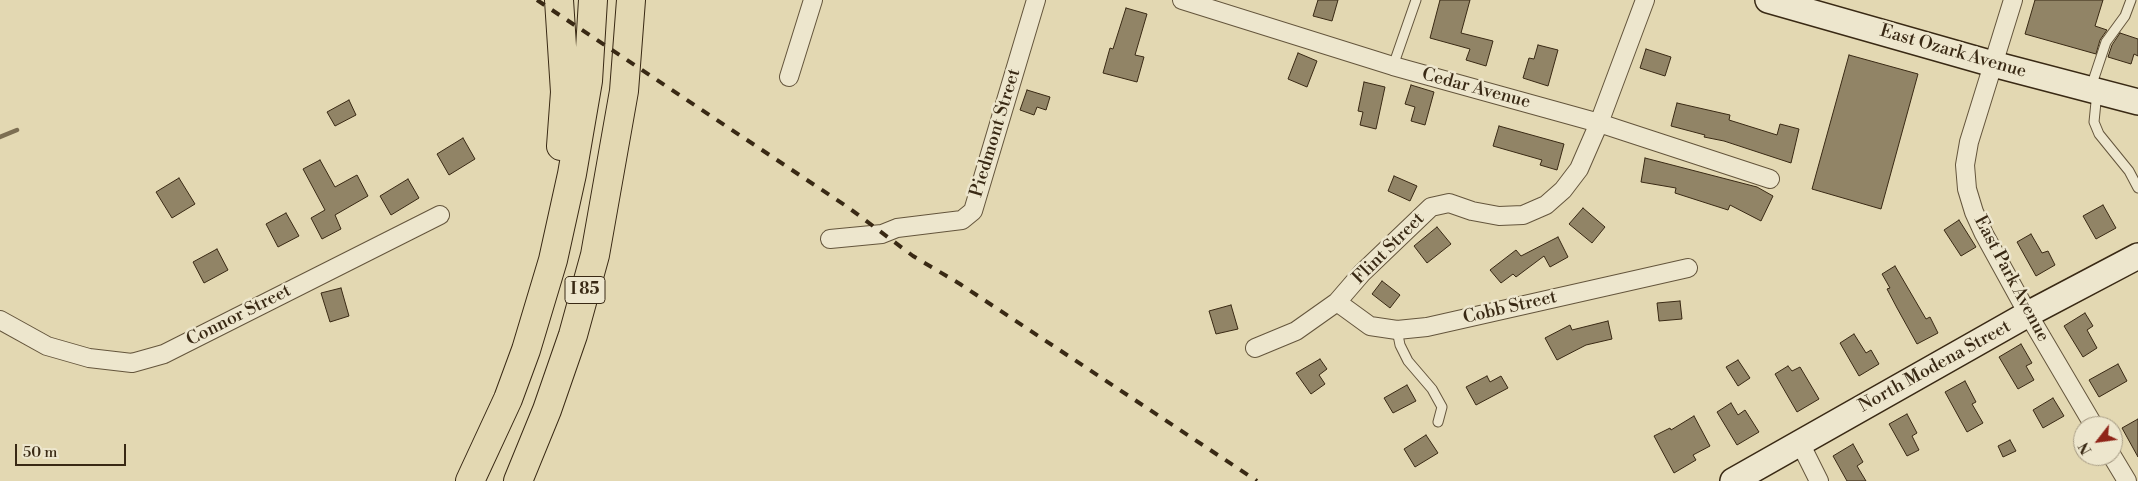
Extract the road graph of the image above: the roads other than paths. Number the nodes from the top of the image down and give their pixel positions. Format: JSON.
{"nodes":[{"id":1,"x":559,"y":0,"type":"edge"},
{"id":2,"x":593,"y":0,"type":"edge"},
{"id":3,"x":631,"y":0,"type":"edge"},
{"id":4,"x":812,"y":0,"type":"edge"},
{"id":5,"x":1036,"y":0,"type":"edge"},
{"id":6,"x":1182,"y":0,"type":"edge"},
{"id":7,"x":1416,"y":0,"type":"edge"},
{"id":8,"x":1645,"y":0,"type":"edge"},
{"id":9,"x":1768,"y":0,"type":"edge"},
{"id":10,"x":2013,"y":0,"type":"edge"},
{"id":11,"x":2132,"y":0,"type":"edge"},
{"id":12,"x":1993,"y":64,"type":"junction"},
{"id":13,"x":1392,"y":66,"type":"junction"},
{"id":14,"x":789,"y":77,"type":"dead end"},
{"id":15,"x":2094,"y":91,"type":"junction"},
{"id":16,"x":2138,"y":102,"type":"edge"},
{"id":17,"x":1599,"y":123,"type":"junction"},
{"id":18,"x":1770,"y":179,"type":"dead end"},
{"id":19,"x":2138,"y":188,"type":"edge"},
{"id":20,"x":440,"y":215,"type":"dead end"},
{"id":21,"x":830,"y":239,"type":"dead end"},
{"id":22,"x":2138,"y":256,"type":"edge"},
{"id":23,"x":553,"y":260,"type":"junction"},
{"id":24,"x":1688,"y":268,"type":"dead end"},
{"id":25,"x":1338,"y":302,"type":"junction"},
{"id":26,"x":2028,"y":314,"type":"junction"},
{"id":27,"x":0,"y":320,"type":"edge"},
{"id":28,"x":1397,"y":330,"type":"junction"},
{"id":29,"x":1255,"y":348,"type":"dead end"},
{"id":30,"x":2088,"y":416,"type":"edge"},
{"id":31,"x":1438,"y":422,"type":"dead end"},
{"id":32,"x":1800,"y":442,"type":"junction"},
{"id":33,"x":2118,"y":466,"type":"edge"},
{"id":34,"x":470,"y":481,"type":"edge"},
{"id":35,"x":518,"y":481,"type":"edge"},
{"id":36,"x":1733,"y":481,"type":"edge"},
{"id":37,"x":1819,"y":481,"type":"edge"},
{"id":38,"x":2127,"y":481,"type":"edge"}],
"edges":[{"from":1,"to":23,"type":"highway"},
{"from":2,"to":23,"type":"highway","number":"I 85"},
{"from":3,"to":35,"type":"highway","number":"I 85"},
{"from":4,"to":14,"type":"street"},
{"from":5,"to":21,"type":"street","name":"Piedmont Street"},
{"from":6,"to":13,"type":"street","name":"Cedar Avenue"},
{"from":7,"to":13,"type":"lane"},
{"from":8,"to":17,"type":"street","name":"Flint Street"},
{"from":9,"to":12,"type":"street","name":"East Ozark Avenue"},
{"from":10,"to":12,"type":"street","name":"East Park Avenue"},
{"from":11,"to":15,"type":"lane"},
{"from":12,"to":15,"type":"street","name":"East Ozark Avenue"},
{"from":12,"to":26,"type":"street","name":"East Park Avenue"},
{"from":13,"to":17,"type":"street","name":"Cedar Avenue"},
{"from":15,"to":16,"type":"street","name":"East Ozark Avenue"},
{"from":15,"to":19,"type":"lane"},
{"from":17,"to":18,"type":"street","name":"Cedar Avenue"},
{"from":17,"to":25,"type":"street","name":"Flint Street"},
{"from":20,"to":27,"type":"street","name":"Connor Street"},
{"from":22,"to":26,"type":"street","name":"North Modena Street"},
{"from":23,"to":34,"type":"highway","number":"I 85"},
{"from":24,"to":28,"type":"street","name":"Cobb Street"},
{"from":25,"to":28,"type":"street","name":"Cobb Street"},
{"from":25,"to":29,"type":"street","name":"Flint Street"},
{"from":26,"to":30,"type":"street","name":"East Park Avenue"},
{"from":26,"to":32,"type":"street","name":"North Modena Street"},
{"from":28,"to":31,"type":"lane"},
{"from":32,"to":36,"type":"street","name":"North Modena Street"},
{"from":32,"to":37,"type":"street"},
{"from":33,"to":38,"type":"street"}]}
